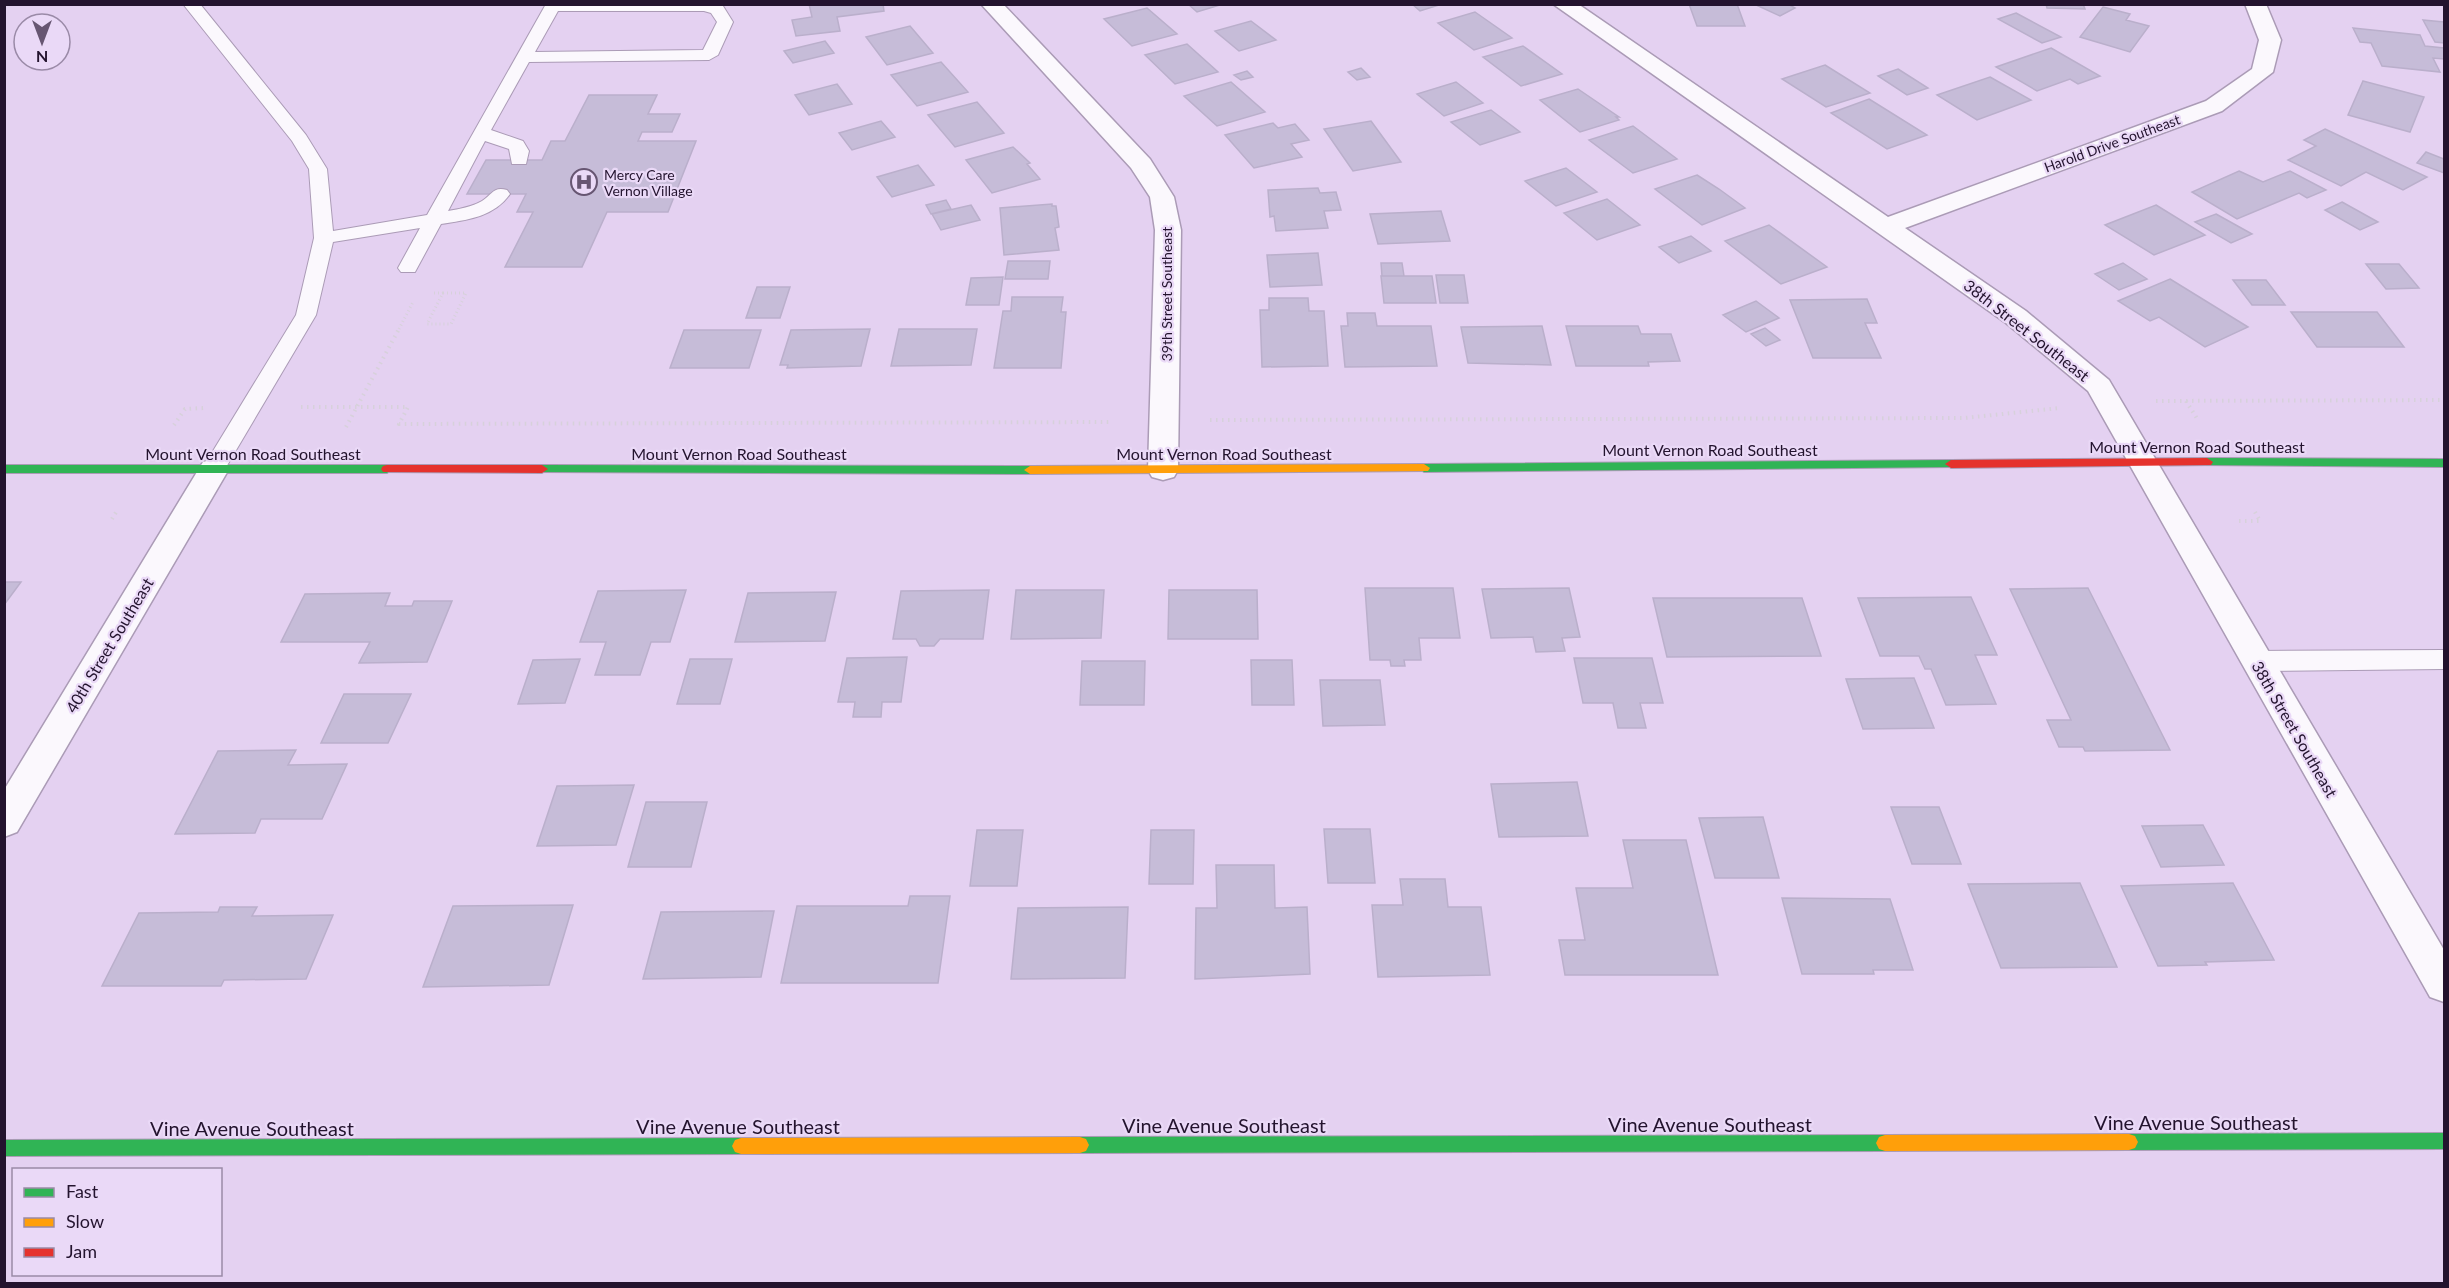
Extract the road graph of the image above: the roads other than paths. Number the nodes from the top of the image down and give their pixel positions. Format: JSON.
{"nodes":[{"id":1,"x":191,"y":4,"type":"edge"},
{"id":2,"x":990,"y":4,"type":"edge"},
{"id":3,"x":1563,"y":4,"type":"edge"},
{"id":4,"x":2255,"y":4,"type":"edge"},
{"id":5,"x":524,"y":57,"type":"junction"},
{"id":6,"x":480,"y":133,"type":"junction"},
{"id":7,"x":519,"y":160,"type":"dead end"},
{"id":8,"x":500,"y":194,"type":"dead end"},
{"id":9,"x":433,"y":221,"type":"junction"},
{"id":10,"x":1888,"y":226,"type":"junction"},
{"id":11,"x":324,"y":238,"type":"junction"},
{"id":12,"x":408,"y":268,"type":"dead end"},
{"id":13,"x":2143,"y":462,"type":"junction"},
{"id":14,"x":2445,"y":463,"type":"edge"},
{"id":15,"x":8,"y":467,"type":"edge"},
{"id":16,"x":214,"y":469,"type":"junction"},
{"id":17,"x":1163,"y":470,"type":"junction"},
{"id":18,"x":2445,"y":660,"type":"edge"},
{"id":19,"x":2255,"y":661,"type":"junction"},
{"id":20,"x":4,"y":822,"type":"edge"},
{"id":21,"x":2437,"y":960,"type":"edge"},
{"id":22,"x":2445,"y":985,"type":"edge"},
{"id":23,"x":2445,"y":1141,"type":"edge"},
{"id":24,"x":4,"y":1148,"type":"edge"}],
"edges":[{"from":1,"to":11,"type":"lane"},
{"from":2,"to":17,"type":"street","name":"39th Street Southeast"},
{"from":3,"to":10,"type":"street","name":"38th Street Southeast"},
{"from":4,"to":10,"type":"street","name":"Harold Drive Southeast"},
{"from":5,"to":5,"type":"lane"},
{"from":5,"to":6,"type":"lane"},
{"from":6,"to":7,"type":"lane"},
{"from":6,"to":9,"type":"lane"},
{"from":8,"to":9,"type":"lane"},
{"from":9,"to":11,"type":"lane"},
{"from":9,"to":12,"type":"lane"},
{"from":10,"to":13,"type":"street","name":"38th Street Southeast"},
{"from":11,"to":16,"type":"lane"},
{"from":13,"to":14,"type":"main road","name":"Mount Vernon Road Southeast"},
{"from":13,"to":17,"type":"main road","name":"Mount Vernon Road Southeast"},
{"from":13,"to":19,"type":"street","name":"38th Street Southeast"},
{"from":15,"to":16,"type":"main road","name":"Mount Vernon Road Southeast"},
{"from":16,"to":17,"type":"main road","name":"Mount Vernon Road Southeast"},
{"from":16,"to":20,"type":"street","name":"40th Street Southeast"},
{"from":18,"to":19,"type":"lane"},
{"from":19,"to":21,"type":"street","name":"38th Street Southeast"},
{"from":21,"to":22,"type":"street","name":"38th Street Southeast"},
{"from":23,"to":24,"type":"main road","name":"Vine Avenue Southeast"}]}
